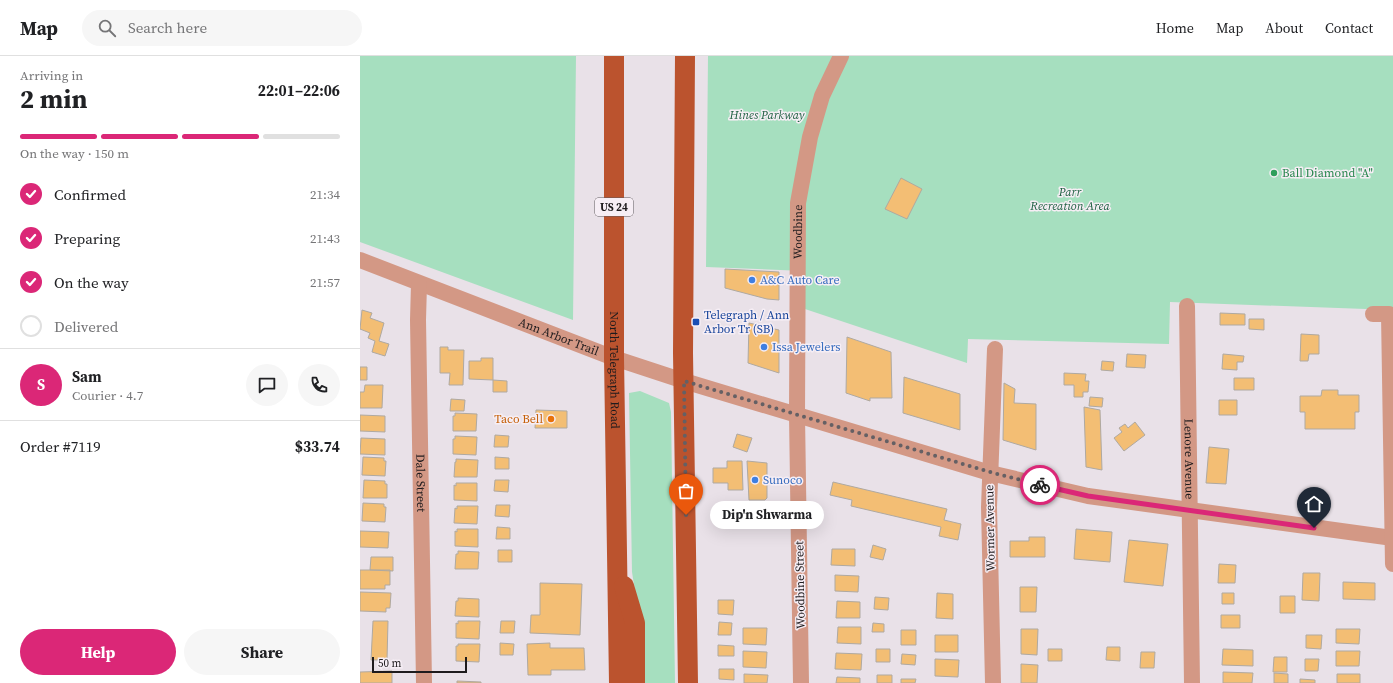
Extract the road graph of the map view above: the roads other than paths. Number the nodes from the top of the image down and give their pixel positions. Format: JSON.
{"nodes":[{"id":1,"x":614,"y":56,"type":"edge"},
{"id":2,"x":671,"y":56,"type":"edge"},
{"id":3,"x":685,"y":56,"type":"edge"},
{"id":4,"x":841,"y":56,"type":"edge"},
{"id":5,"x":360,"y":260,"type":"edge"},
{"id":6,"x":684,"y":261,"type":"junction"},
{"id":7,"x":420,"y":284,"type":"junction"},
{"id":8,"x":1188,"y":306,"type":"dead end"},
{"id":9,"x":1374,"y":314,"type":"dead end"},
{"id":10,"x":995,"y":349,"type":"dead end"},
{"id":11,"x":614,"y":358,"type":"junction"},
{"id":12,"x":684,"y":381,"type":"junction"},
{"id":13,"x":797,"y":415,"type":"junction"},
{"id":14,"x":990,"y":472,"type":"junction"},
{"id":15,"x":1191,"y":511,"type":"junction"},
{"id":16,"x":1393,"y":538,"type":"edge"},
{"id":17,"x":617,"y":561,"type":"junction"},
{"id":18,"x":1393,"y":564,"type":"edge"},
{"id":19,"x":424,"y":683,"type":"edge"},
{"id":20,"x":619,"y":683,"type":"edge"},
{"id":21,"x":636,"y":683,"type":"edge"},
{"id":22,"x":688,"y":683,"type":"edge"},
{"id":23,"x":801,"y":683,"type":"edge"},
{"id":24,"x":993,"y":683,"type":"edge"},
{"id":25,"x":1192,"y":683,"type":"edge"}],
"edges":[{"from":1,"to":11,"type":"main road","name":"North Telegraph Road","number":"US 24"},
{"from":2,"to":6,"type":"main road"},
{"from":3,"to":6,"type":"main road"},
{"from":4,"to":13,"type":"street","name":"Woodbine"},
{"from":5,"to":7,"type":"street","name":"Ann Arbor Trail"},
{"from":6,"to":12,"type":"main road"},
{"from":7,"to":11,"type":"street","name":"Ann Arbor Trail"},
{"from":7,"to":19,"type":"street","name":"Dale Street"},
{"from":8,"to":15,"type":"street","name":"Lenore Avenue"},
{"from":9,"to":16,"type":"street"},
{"from":10,"to":14,"type":"street","name":"Wormer Avenue"},
{"from":11,"to":12,"type":"street","name":"Ann Arbor Trail"},
{"from":11,"to":17,"type":"main road","name":"North Telegraph Road","number":"US 24"},
{"from":12,"to":13,"type":"street","name":"Ann Arbor Trail"},
{"from":12,"to":22,"type":"main road"},
{"from":13,"to":14,"type":"street","name":"Ann Arbor Trail"},
{"from":13,"to":23,"type":"street","name":"Woodbine Street"},
{"from":14,"to":15,"type":"street","name":"Ann Arbor Trail"},
{"from":14,"to":24,"type":"street","name":"Wormer Avenue"},
{"from":15,"to":16,"type":"street","name":"Ann Arbor Trail"},
{"from":15,"to":25,"type":"street","name":"Lenore Avenue"},
{"from":16,"to":18,"type":"street"},
{"from":17,"to":20,"type":"main road","name":"North Telegraph Road","number":"US 24"},
{"from":17,"to":21,"type":"main road"}]}
